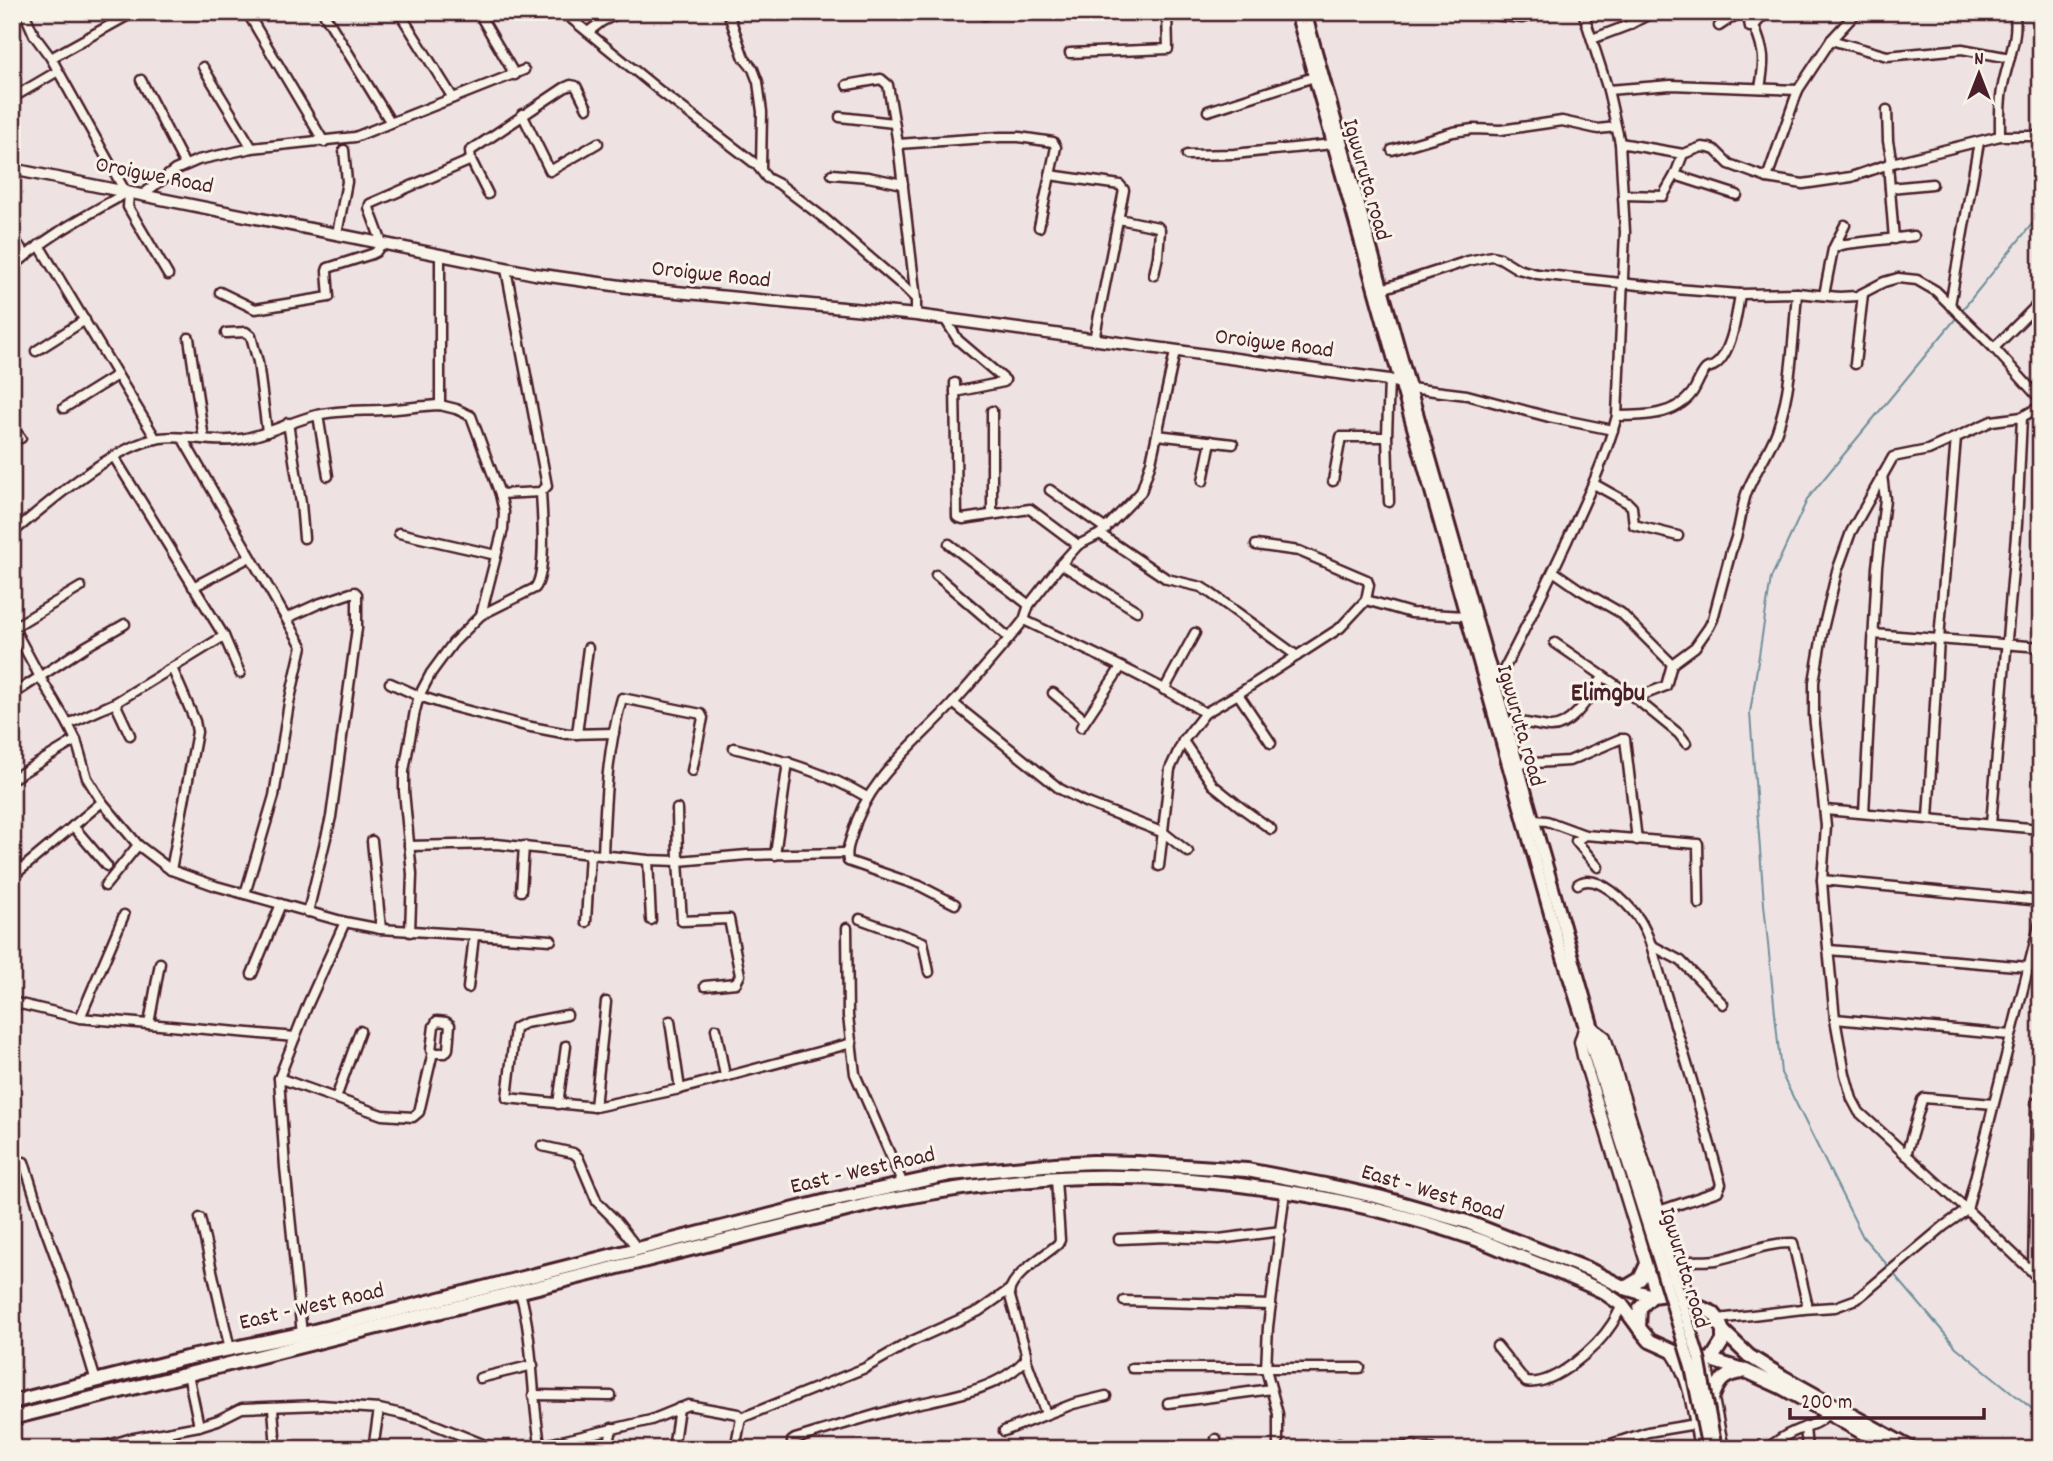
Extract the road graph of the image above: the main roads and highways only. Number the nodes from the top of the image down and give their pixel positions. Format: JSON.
{"nodes":[{"id":1,"x":1296,"y":12,"type":"edge"},
{"id":2,"x":1305,"y":12,"type":"edge"},
{"id":3,"x":1400,"y":383,"type":"junction"},
{"id":4,"x":1589,"y":1029,"type":"junction"},
{"id":5,"x":1486,"y":1236,"type":"junction"},
{"id":6,"x":1658,"y":1243,"type":"junction"},
{"id":7,"x":1647,"y":1264,"type":"road end"},
{"id":8,"x":1625,"y":1288,"type":"junction"},
{"id":9,"x":1654,"y":1295,"type":"junction"},
{"id":10,"x":1721,"y":1325,"type":"junction"},
{"id":11,"x":1639,"y":1328,"type":"junction"},
{"id":12,"x":1708,"y":1359,"type":"junction"},
{"id":13,"x":1746,"y":1371,"type":"junction"},
{"id":14,"x":1713,"y":1396,"type":"road end"},
{"id":15,"x":12,"y":1402,"type":"edge"},
{"id":16,"x":12,"y":1418,"type":"edge"},
{"id":17,"x":1879,"y":1435,"type":"junction"},
{"id":18,"x":1708,"y":1449,"type":"edge"},
{"id":19,"x":1716,"y":1449,"type":"edge"},
{"id":20,"x":1892,"y":1449,"type":"edge"},
{"id":21,"x":1912,"y":1449,"type":"edge"}],
"edges":[{"from":1,"to":3,"type":"main road","name":"Igwuruta road"},
{"from":2,"to":3,"type":"main road","name":"Igwuruta road"},
{"from":3,"to":4,"type":"main road","name":"Igwuruta road"},
{"from":3,"to":4,"type":"main road","name":"Igwuruta road"},
{"from":4,"to":6,"type":"main road","name":"Igwuruta road"},
{"from":5,"to":8,"type":"main road","name":"East - West Road"},
{"from":5,"to":11,"type":"main road","name":"East - West Road"},
{"from":5,"to":15,"type":"main road","name":"East - West Road"},
{"from":5,"to":16,"type":"main road","name":"East - West Road"},
{"from":6,"to":18,"type":"main road","name":"Igwuruta road","bridge":true},
{"from":6,"to":19,"type":"main road","bridge":true},
{"from":7,"to":8,"type":"main road"},
{"from":8,"to":9,"type":"main road","name":"East - West Road"},
{"from":9,"to":10,"type":"main road","name":"East - West Road"},
{"from":9,"to":11,"type":"main road"},
{"from":10,"to":12,"type":"main road"},
{"from":10,"to":17,"type":"main road","name":"East - West Road"},
{"from":11,"to":12,"type":"main road"},
{"from":12,"to":13,"type":"main road","name":"East - West Road"},
{"from":13,"to":14,"type":"main road"},
{"from":13,"to":17,"type":"main road","name":"East - West Road"},
{"from":17,"to":20,"type":"main road","name":"East - West Road"},
{"from":17,"to":21,"type":"main road","name":"East - West Road"}]}
